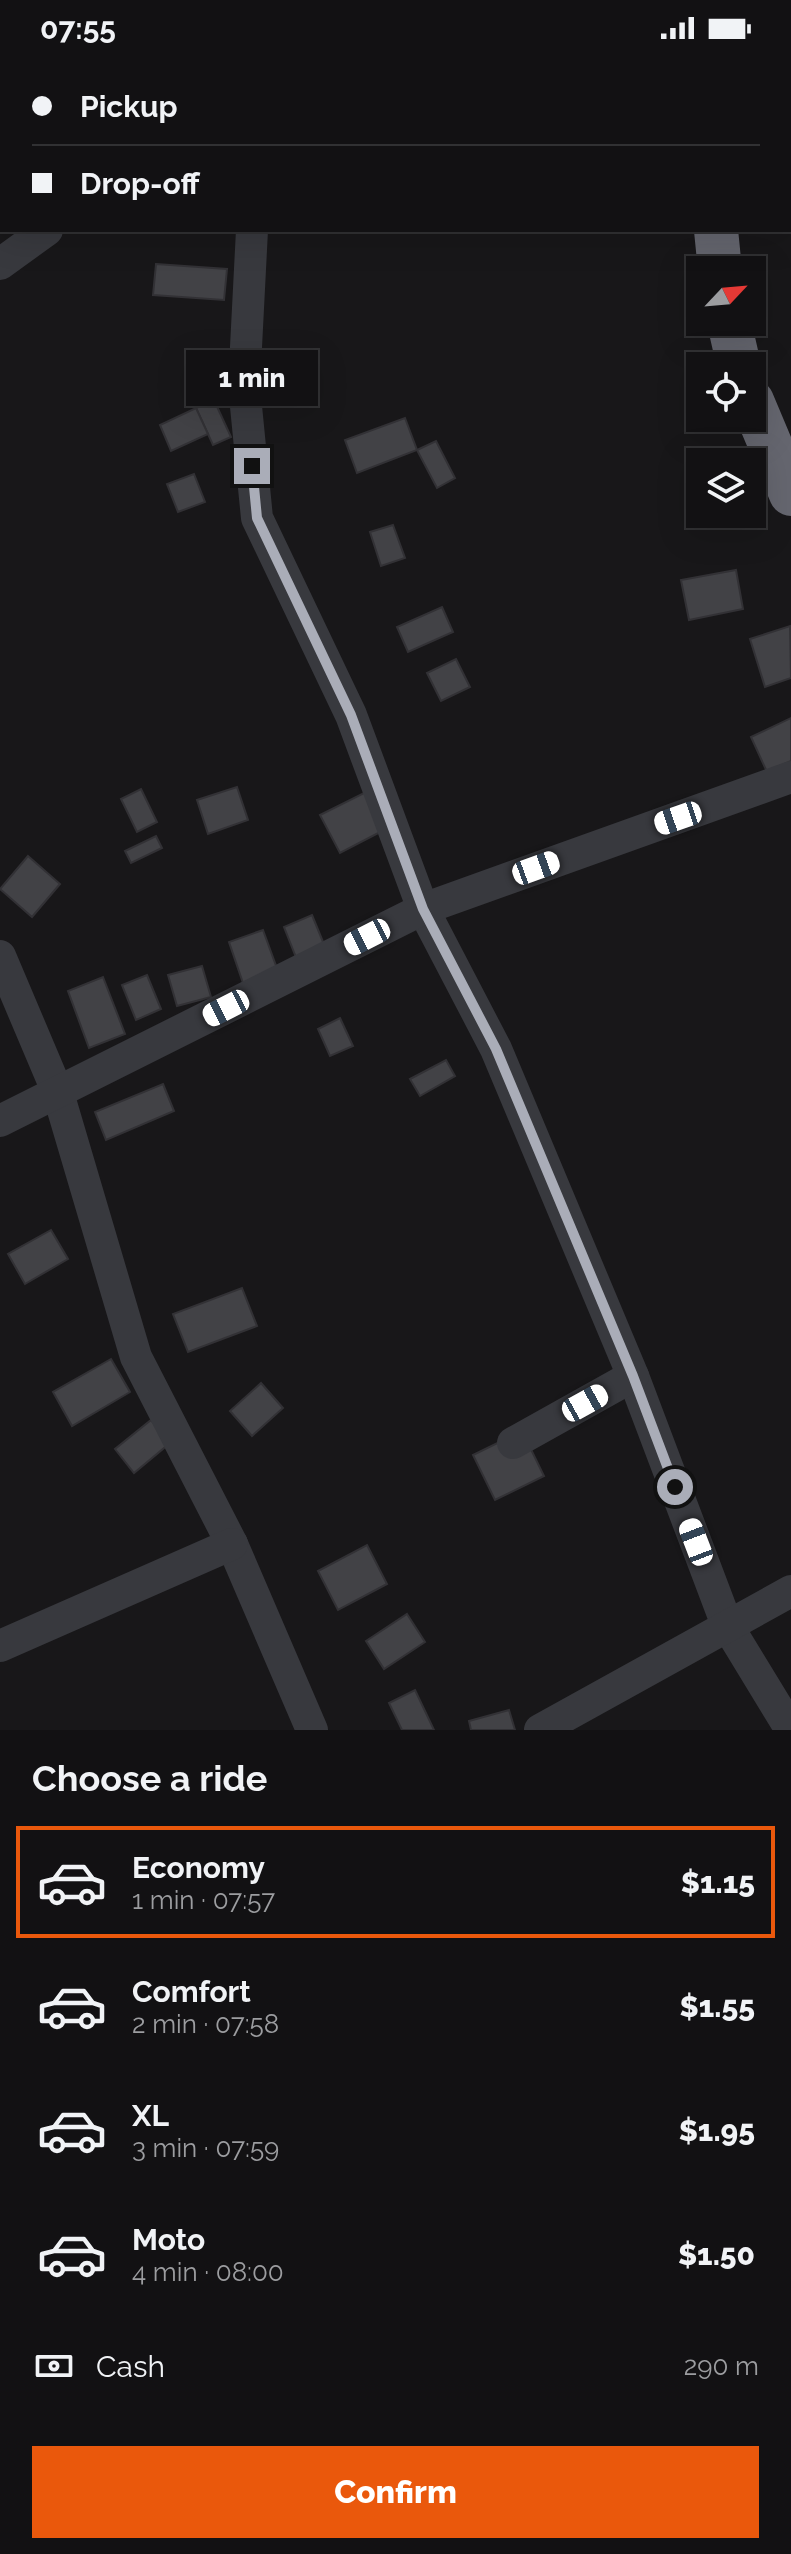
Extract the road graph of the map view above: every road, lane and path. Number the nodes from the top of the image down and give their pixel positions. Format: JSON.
{"nodes":[{"id":1,"x":44,"y":232,"type":"edge"},
{"id":2,"x":252,"y":232,"type":"edge"},
{"id":3,"x":716,"y":232,"type":"edge"},
{"id":4,"x":719,"y":256,"type":"edge"},
{"id":5,"x":0,"y":264,"type":"edge"},
{"id":6,"x":765,"y":432,"type":"edge"},
{"id":7,"x":791,"y":494,"type":"edge"},
{"id":8,"x":791,"y":777,"type":"edge"},
{"id":9,"x":423,"y":909,"type":"junction"},
{"id":10,"x":0,"y":956,"type":"edge"},
{"id":11,"x":58,"y":1093,"type":"junction"},
{"id":12,"x":0,"y":1121,"type":"edge"},
{"id":13,"x":633,"y":1376,"type":"junction"},
{"id":14,"x":513,"y":1443,"type":"dead end"},
{"id":15,"x":232,"y":1544,"type":"junction"},
{"id":16,"x":791,"y":1591,"type":"edge"},
{"id":17,"x":727,"y":1625,"type":"junction"},
{"id":18,"x":0,"y":1646,"type":"edge"},
{"id":19,"x":312,"y":1730,"type":"edge"},
{"id":20,"x":540,"y":1730,"type":"edge"},
{"id":21,"x":791,"y":1730,"type":"edge"}],
"edges":[{"from":1,"to":5,"type":"street"},
{"from":2,"to":9,"type":"street"},
{"from":3,"to":4,"type":"highway"},
{"from":6,"to":7,"type":"highway"},
{"from":8,"to":9,"type":"street"},
{"from":9,"to":11,"type":"street"},
{"from":9,"to":13,"type":"street"},
{"from":10,"to":11,"type":"street"},
{"from":11,"to":12,"type":"street"},
{"from":11,"to":15,"type":"street"},
{"from":13,"to":14,"type":"street"},
{"from":13,"to":17,"type":"street"},
{"from":15,"to":18,"type":"street"},
{"from":15,"to":19,"type":"street"},
{"from":16,"to":17,"type":"street"},
{"from":17,"to":20,"type":"street"},
{"from":17,"to":21,"type":"street"}]}
